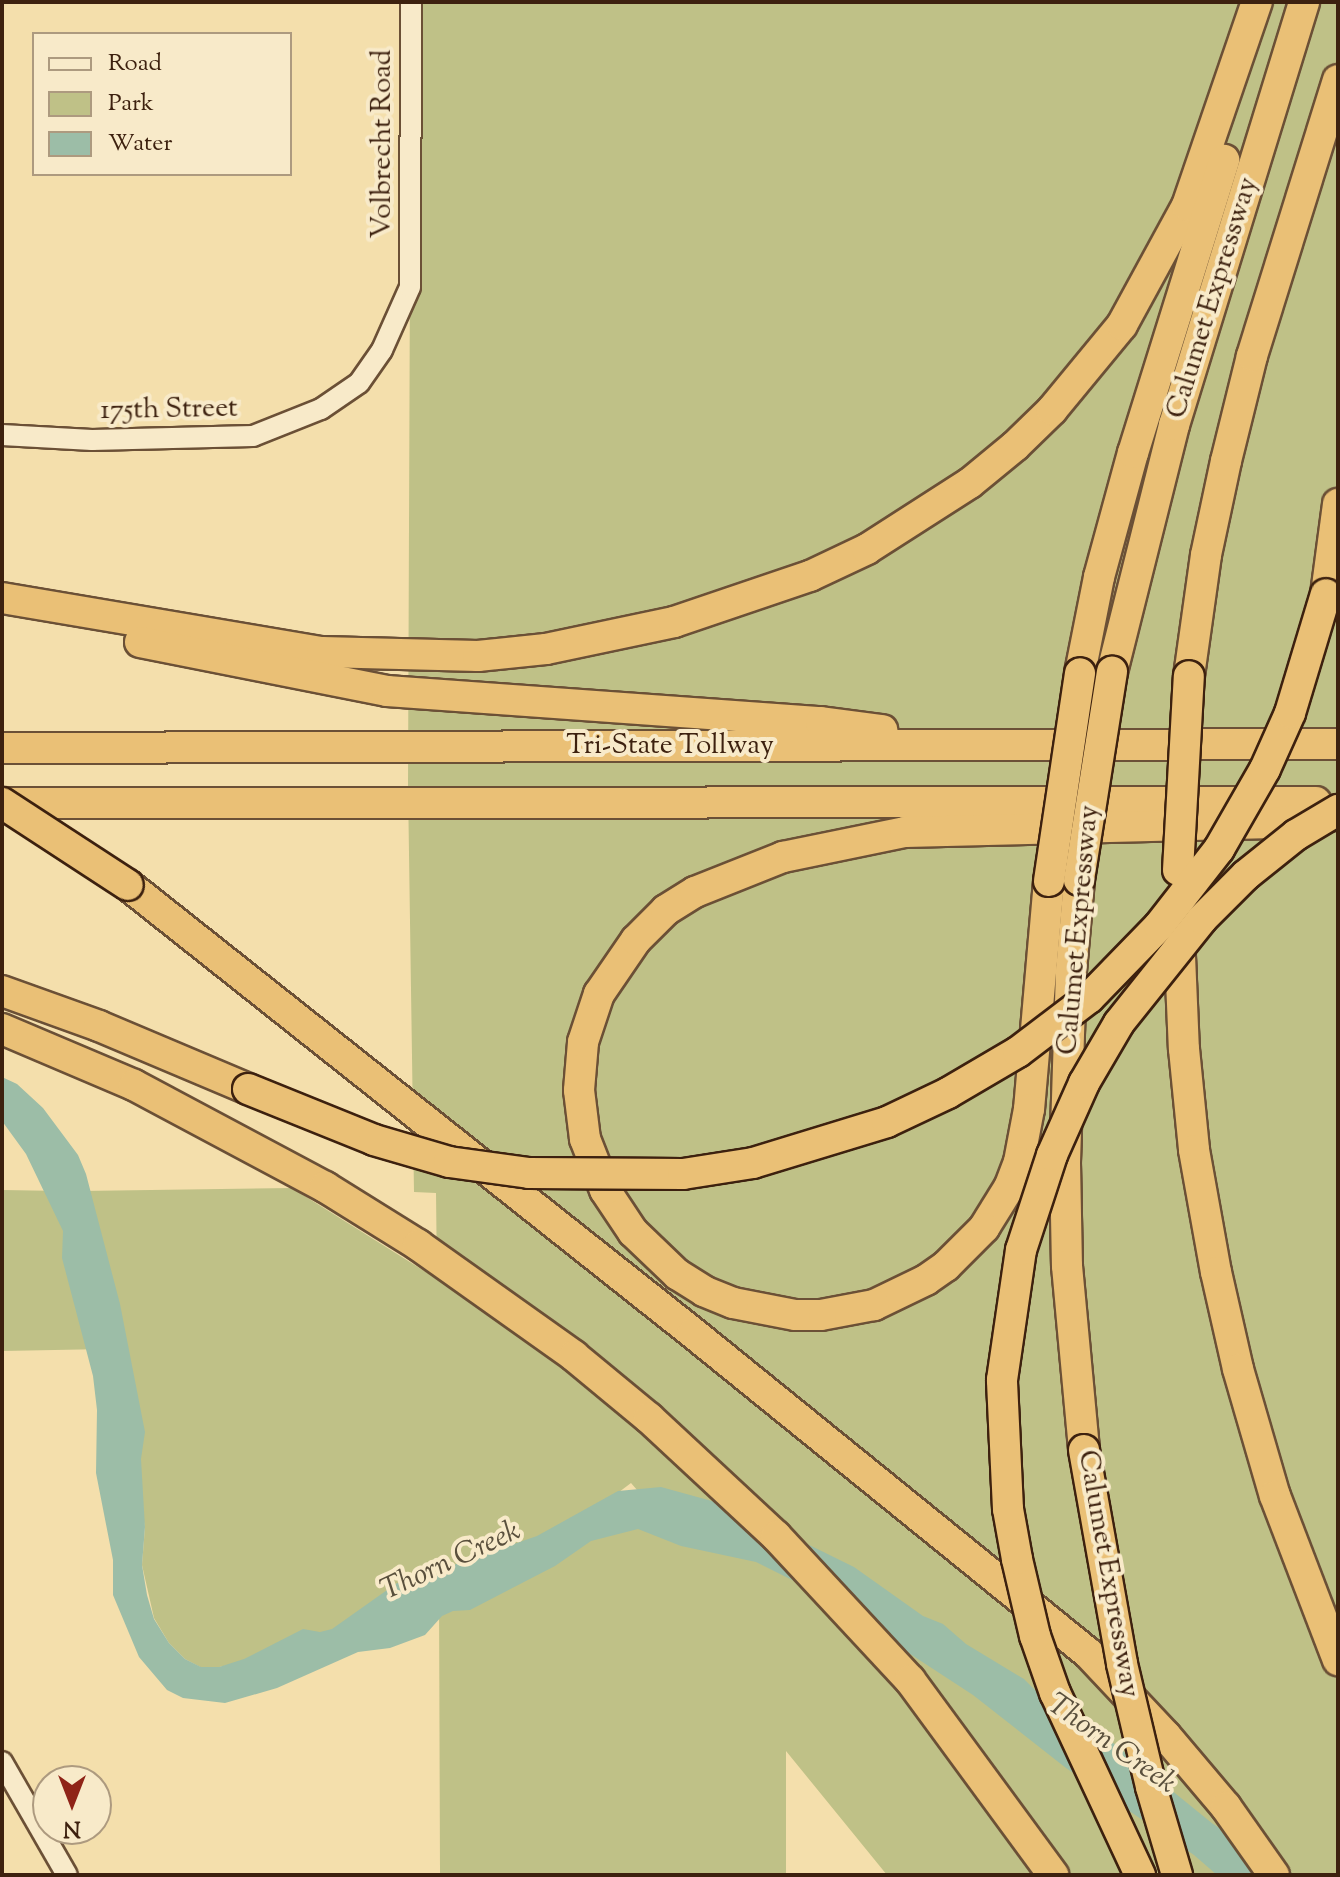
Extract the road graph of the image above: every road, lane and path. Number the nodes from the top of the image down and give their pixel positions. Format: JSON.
{"nodes":[{"id":1,"x":411,"y":2,"type":"edge"},
{"id":2,"x":1257,"y":2,"type":"edge"},
{"id":3,"x":1273,"y":2,"type":"edge"},
{"id":4,"x":1304,"y":2,"type":"edge"},
{"id":5,"x":1338,"y":80,"type":"edge"},
{"id":6,"x":410,"y":287,"type":"joint"},
{"id":7,"x":2,"y":435,"type":"edge"},
{"id":8,"x":1338,"y":504,"type":"edge"},
{"id":9,"x":2,"y":598,"type":"edge"},
{"id":10,"x":2,"y":615,"type":"edge"},
{"id":11,"x":1338,"y":744,"type":"edge"},
{"id":12,"x":1007,"y":746,"type":"junction"},
{"id":13,"x":2,"y":748,"type":"edge"},
{"id":14,"x":1338,"y":802,"type":"edge"},
{"id":15,"x":2,"y":805,"type":"edge"},
{"id":16,"x":1338,"y":813,"type":"edge"},
{"id":17,"x":2,"y":991,"type":"edge"},
{"id":18,"x":2,"y":1029,"type":"edge"},
{"id":19,"x":1338,"y":1660,"type":"edge"},
{"id":20,"x":2,"y":1762,"type":"edge"},
{"id":21,"x":67,"y":1875,"type":"edge"},
{"id":22,"x":1053,"y":1875,"type":"edge"},
{"id":23,"x":1140,"y":1875,"type":"edge"},
{"id":24,"x":1177,"y":1875,"type":"edge"},
{"id":25,"x":1274,"y":1875,"type":"edge"}],
"edges":[{"from":1,"to":6,"type":"street","name":"Volbrecht Road"},
{"from":2,"to":9,"type":"highway"},
{"from":3,"to":16,"type":"highway","bridge":true},
{"from":4,"to":24,"type":"highway","name":"Calumet Expressway","bridge":true},
{"from":5,"to":19,"type":"highway","bridge":true},
{"from":6,"to":7,"type":"street","name":"175th Street"},
{"from":8,"to":17,"type":"highway","bridge":true},
{"from":10,"to":12,"type":"highway"},
{"from":11,"to":12,"type":"highway","name":"Tri-State Tollway"},
{"from":12,"to":13,"type":"highway","name":"Tri-State Tollway"},
{"from":14,"to":15,"type":"highway","name":"Tri-State Tollway"},
{"from":15,"to":25,"type":"highway","bridge":true},
{"from":16,"to":23,"type":"highway","bridge":true},
{"from":18,"to":22,"type":"highway"},
{"from":20,"to":21,"type":"street"}]}
